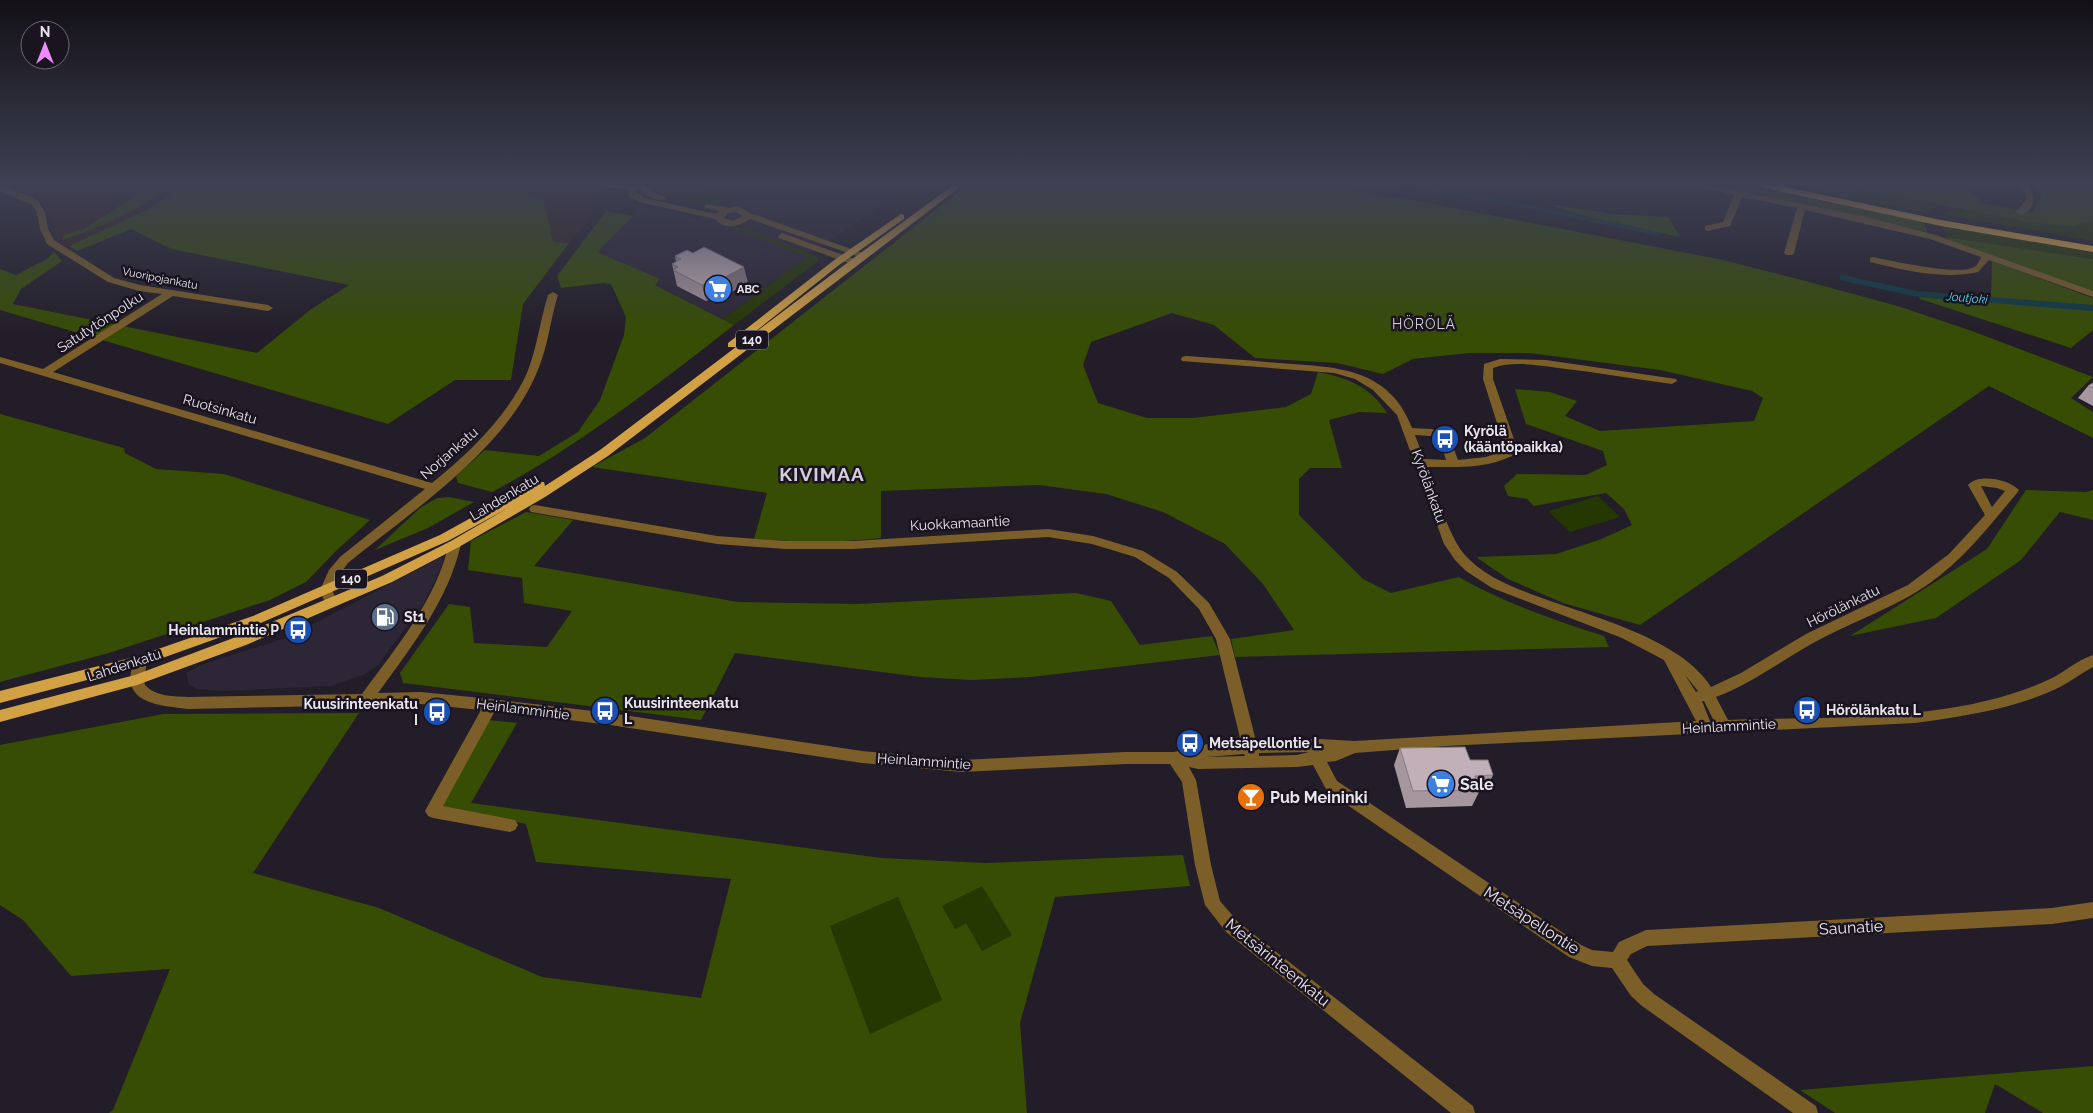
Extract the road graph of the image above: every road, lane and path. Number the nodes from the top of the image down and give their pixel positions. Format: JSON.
{"nodes":[{"id":1,"x":47,"y":236,"type":"edge"},
{"id":2,"x":779,"y":236,"type":"edge"},
{"id":3,"x":801,"y":236,"type":"edge"},
{"id":4,"x":880,"y":236,"type":"edge"},
{"id":5,"x":889,"y":236,"type":"edge"},
{"id":6,"x":1794,"y":236,"type":"edge"},
{"id":7,"x":1926,"y":236,"type":"edge"},
{"id":8,"x":2018,"y":236,"type":"edge"},
{"id":9,"x":2045,"y":236,"type":"edge"},
{"id":10,"x":2093,"y":244,"type":"edge"},
{"id":11,"x":2093,"y":249,"type":"edge"},
{"id":12,"x":1789,"y":253,"type":"dead end"},
{"id":13,"x":1987,"y":255,"type":"junction"},
{"id":14,"x":853,"y":256,"type":"junction"},
{"id":15,"x":843,"y":258,"type":"junction"},
{"id":16,"x":1873,"y":260,"type":"dead end"},
{"id":17,"x":171,"y":293,"type":"junction"},
{"id":18,"x":2093,"y":294,"type":"edge"},
{"id":19,"x":553,"y":295,"type":"dead end"},
{"id":20,"x":268,"y":308,"type":"dead end"},
{"id":21,"x":1186,"y":359,"type":"dead end"},
{"id":22,"x":0,"y":360,"type":"edge"},
{"id":23,"x":44,"y":373,"type":"junction"},
{"id":24,"x":1672,"y":381,"type":"dead end"},
{"id":25,"x":1409,"y":432,"type":"junction"},
{"id":26,"x":1421,"y":463,"type":"junction"},
{"id":27,"x":1454,"y":463,"type":"junction"},
{"id":28,"x":432,"y":488,"type":"junction"},
{"id":29,"x":537,"y":492,"type":"junction"},
{"id":30,"x":535,"y":509,"type":"dead end"},
{"id":31,"x":1991,"y":516,"type":"dead end"},
{"id":32,"x":455,"y":544,"type":"junction"},
{"id":33,"x":328,"y":596,"type":"junction"},
{"id":34,"x":1666,"y":654,"type":"junction"},
{"id":35,"x":2093,"y":660,"type":"edge"},
{"id":36,"x":140,"y":661,"type":"junction"},
{"id":37,"x":137,"y":680,"type":"junction"},
{"id":38,"x":1706,"y":696,"type":"junction"},
{"id":39,"x":0,"y":697,"type":"edge"},
{"id":40,"x":1692,"y":698,"type":"junction"},
{"id":41,"x":366,"y":699,"type":"junction"},
{"id":42,"x":491,"y":704,"type":"junction"},
{"id":43,"x":0,"y":716,"type":"edge"},
{"id":44,"x":1724,"y":726,"type":"junction"},
{"id":45,"x":1706,"y":727,"type":"junction"},
{"id":46,"x":1316,"y":752,"type":"junction"},
{"id":47,"x":1252,"y":755,"type":"junction"},
{"id":48,"x":1174,"y":758,"type":"junction"},
{"id":49,"x":510,"y":825,"type":"dead end"},
{"id":50,"x":2093,"y":910,"type":"edge"},
{"id":51,"x":1618,"y":960,"type":"junction"},
{"id":52,"x":1466,"y":1113,"type":"edge"},
{"id":53,"x":1809,"y":1113,"type":"edge"}],
"edges":[{"from":1,"to":17,"type":"street","name":"Vuoripojankatu"},
{"from":2,"to":15,"type":"street"},
{"from":3,"to":14,"type":"street"},
{"from":4,"to":14,"type":"main road","name":"Lahdenkatu"},
{"from":5,"to":14,"type":"main road","name":"Lahdenkatu","number":"140"},
{"from":6,"to":12,"type":"street"},
{"from":7,"to":13,"type":"street"},
{"from":8,"to":11,"type":"highway"},
{"from":9,"to":10,"type":"highway"},
{"from":13,"to":16,"type":"street"},
{"from":13,"to":18,"type":"street"},
{"from":14,"to":15,"type":"main road","name":"Lahdenkatu"},
{"from":14,"to":29,"type":"main road","name":"Lahdenkatu","number":"140"},
{"from":15,"to":29,"type":"main road","name":"Lahdenkatu"},
{"from":17,"to":20,"type":"street","name":"Vuoripojankatu"},
{"from":17,"to":23,"type":"street","name":"Satutytönpolku"},
{"from":19,"to":28,"type":"street","name":"Norjankatu"},
{"from":21,"to":25,"type":"street","name":"Kyrölänkatu"},
{"from":22,"to":23,"type":"street","name":"Ruotsinkatu"},
{"from":23,"to":28,"type":"street","name":"Ruotsinkatu"},
{"from":24,"to":27,"type":"street"},
{"from":25,"to":26,"type":"street","name":"Kyrölänkatu"},
{"from":25,"to":27,"type":"street"},
{"from":26,"to":27,"type":"street"},
{"from":26,"to":34,"type":"street","name":"Kyrölänkatu"},
{"from":28,"to":33,"type":"street","name":"Norjankatu"},
{"from":29,"to":32,"type":"main road","name":"Lahdenkatu","number":"140"},
{"from":29,"to":33,"type":"main road","name":"Lahdenkatu","number":"140"},
{"from":30,"to":47,"type":"street","name":"Kuokkamaantie"},
{"from":31,"to":38,"type":"street","name":"Hörölänkatu"},
{"from":32,"to":33,"type":"main road","name":"Lahdenkatu","number":"140"},
{"from":32,"to":41,"type":"street"},
{"from":33,"to":36,"type":"main road","name":"Lahdenkatu","number":"140"},
{"from":33,"to":37,"type":"main road","name":"Lahdenkatu","number":"140"},
{"from":34,"to":38,"type":"street","name":"Kyrölänkatu"},
{"from":34,"to":40,"type":"street"},
{"from":35,"to":44,"type":"street","name":"Heinlammintie"},
{"from":36,"to":37,"type":"street"},
{"from":36,"to":39,"type":"main road","name":"Lahdenkatu","number":"140"},
{"from":37,"to":41,"type":"street","name":"Heinlammintie"},
{"from":37,"to":43,"type":"main road","name":"Lahdenkatu","number":"140"},
{"from":38,"to":40,"type":"street","name":"Hörölänkatu"},
{"from":38,"to":44,"type":"street","name":"Kyrölänkatu"},
{"from":40,"to":45,"type":"street"},
{"from":41,"to":42,"type":"street","name":"Heinlammintie"},
{"from":42,"to":48,"type":"street","name":"Heinlammintie"},
{"from":42,"to":49,"type":"street"},
{"from":44,"to":45,"type":"street","name":"Heinlammintie"},
{"from":45,"to":46,"type":"street","name":"Heinlammintie"},
{"from":46,"to":47,"type":"street","name":"Heinlammintie"},
{"from":46,"to":51,"type":"street","name":"Metsäpellontie"},
{"from":47,"to":48,"type":"street","name":"Heinlammintie"},
{"from":48,"to":52,"type":"street","name":"Metsärinteenkatu"},
{"from":50,"to":51,"type":"street","name":"Saunatie"},
{"from":51,"to":53,"type":"street"}]}
